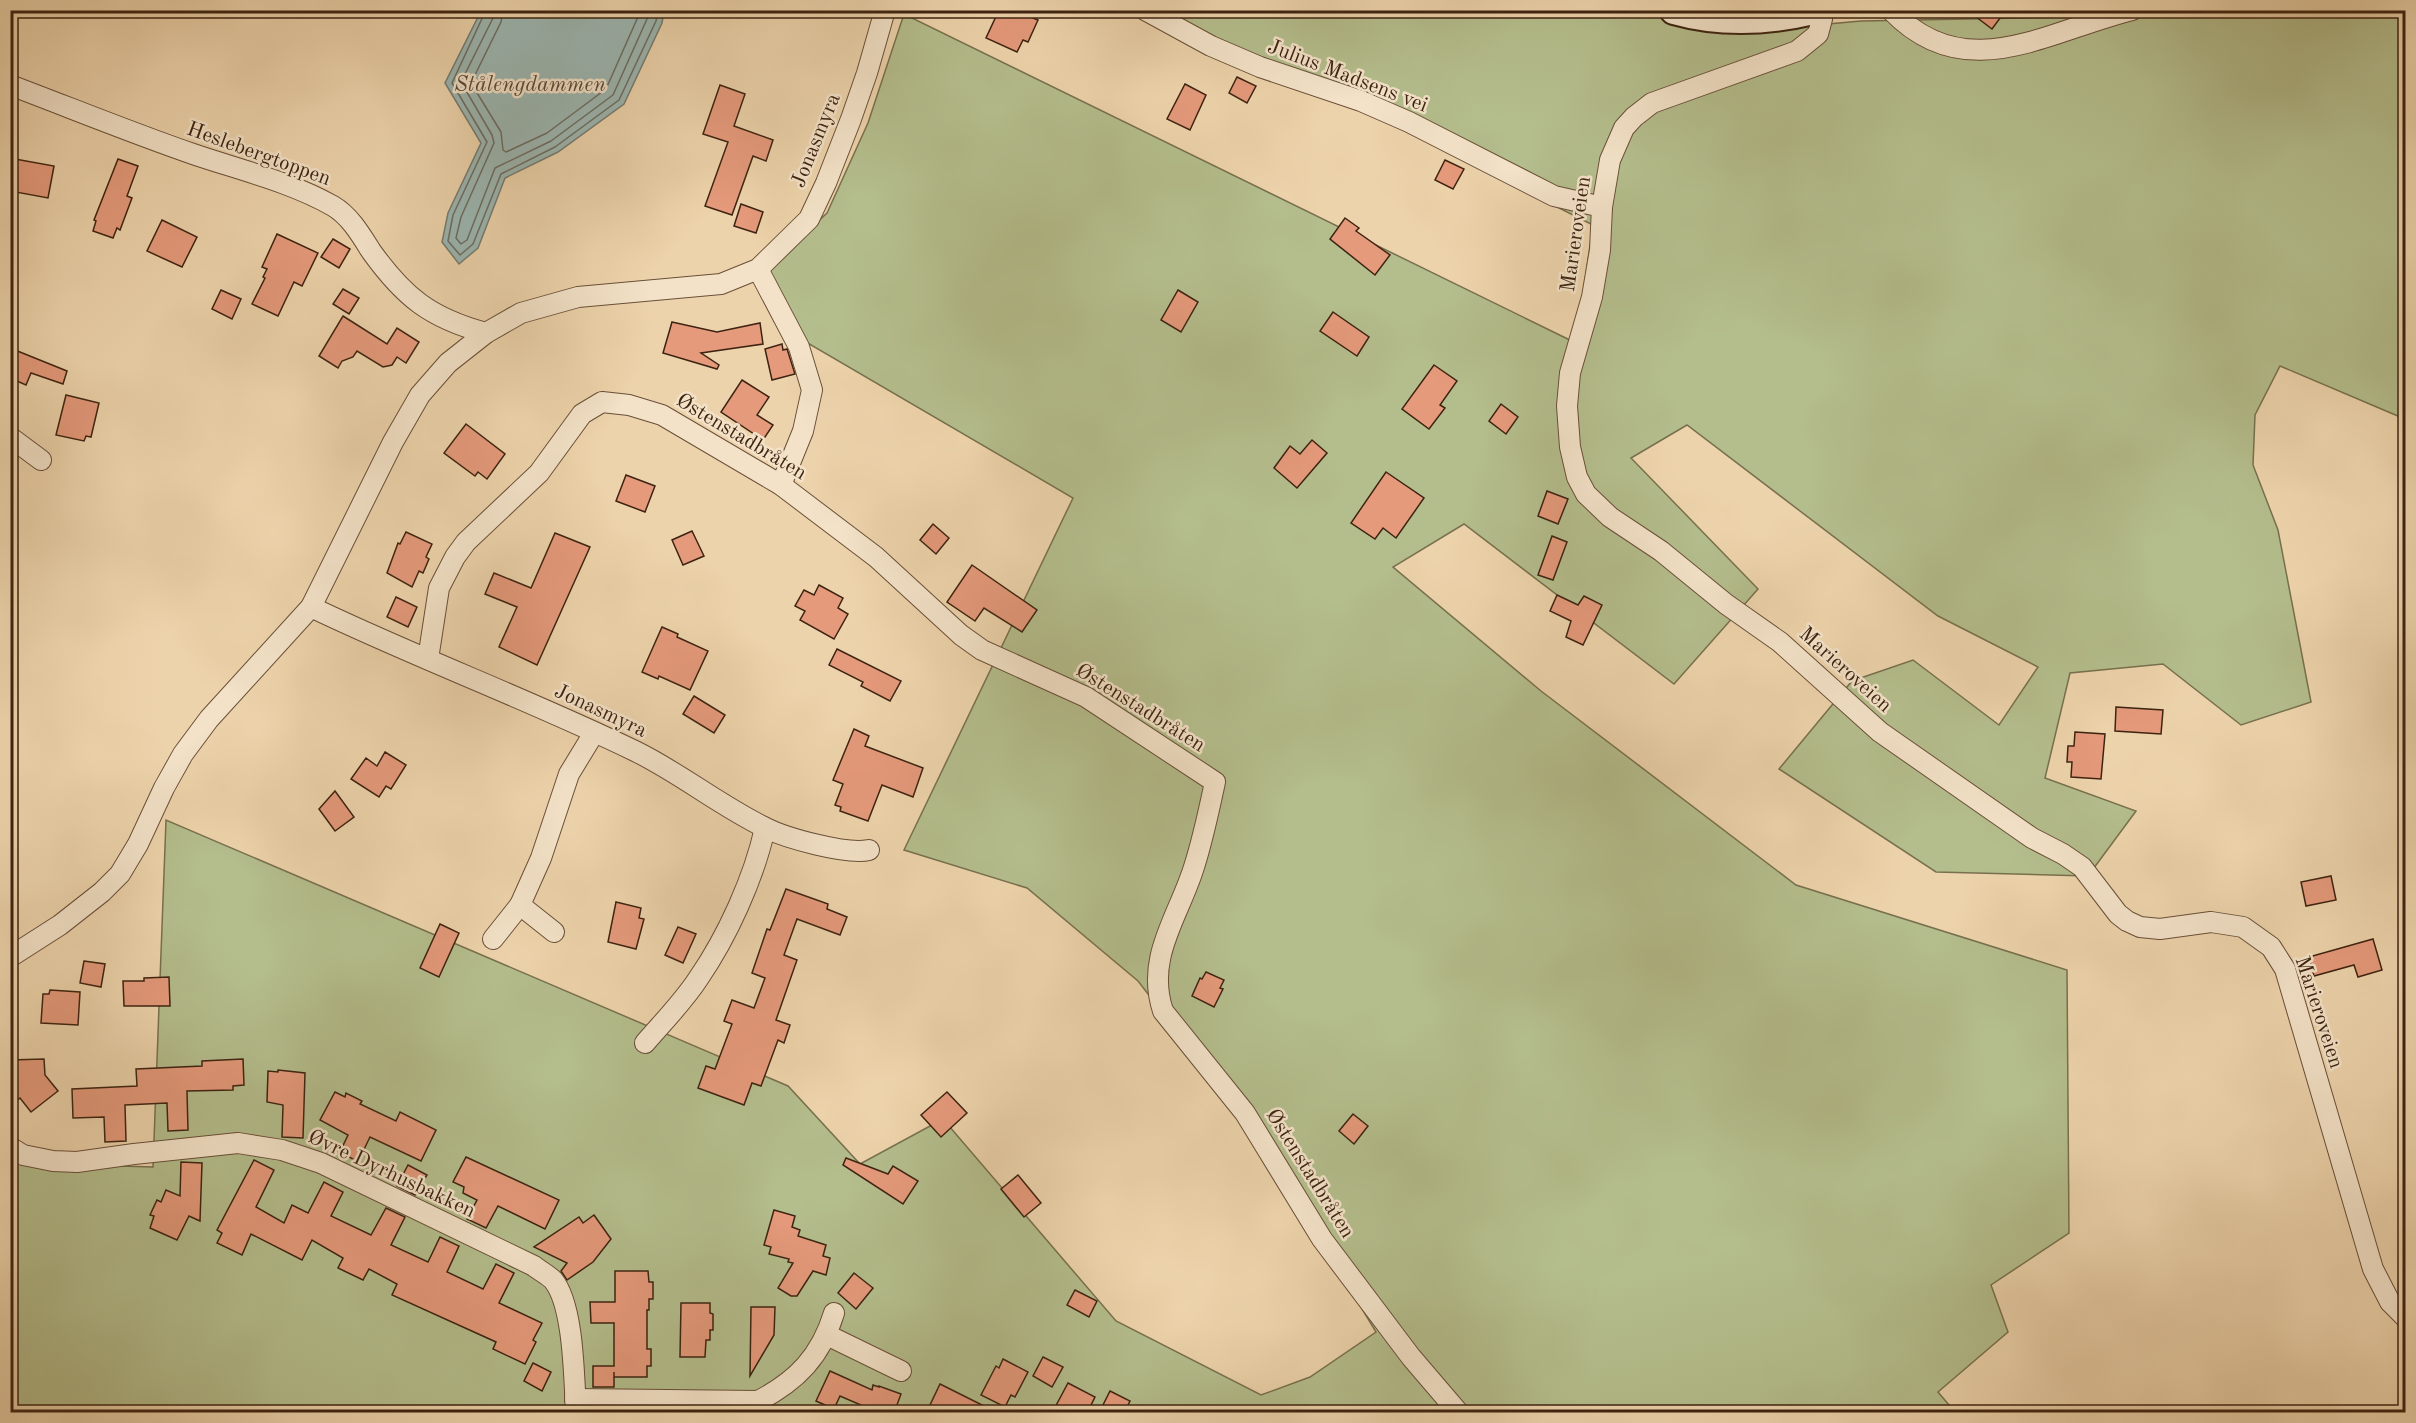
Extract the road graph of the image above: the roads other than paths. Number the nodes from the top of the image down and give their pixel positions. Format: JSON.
{"nodes":[{"id":1,"x":885,"y":10,"type":"edge"},
{"id":2,"x":1145,"y":10,"type":"edge"},
{"id":3,"x":1674,"y":10,"type":"edge"},
{"id":4,"x":1814,"y":10,"type":"edge"},
{"id":5,"x":1822,"y":10,"type":"edge"},
{"id":6,"x":1891,"y":10,"type":"edge"},
{"id":7,"x":2132,"y":10,"type":"edge"},
{"id":8,"x":10,"y":86,"type":"edge"},
{"id":9,"x":1602,"y":207,"type":"junction"},
{"id":10,"x":758,"y":269,"type":"junction"},
{"id":11,"x":486,"y":333,"type":"junction"},
{"id":12,"x":10,"y":437,"type":"edge"},
{"id":13,"x":41,"y":460,"type":"dead end"},
{"id":14,"x":781,"y":485,"type":"junction"},
{"id":15,"x":310,"y":607,"type":"junction"},
{"id":16,"x":428,"y":659,"type":"junction"},
{"id":17,"x":594,"y":733,"type":"junction"},
{"id":18,"x":765,"y":828,"type":"junction"},
{"id":19,"x":869,"y":850,"type":"dead end"},
{"id":20,"x":520,"y":905,"type":"junction"},
{"id":21,"x":554,"y":932,"type":"dead end"},
{"id":22,"x":493,"y":939,"type":"dead end"},
{"id":23,"x":11,"y":954,"type":"edge"},
{"id":24,"x":645,"y":1043,"type":"dead end"},
{"id":25,"x":10,"y":1147,"type":"edge"},
{"id":26,"x":834,"y":1313,"type":"dead end"},
{"id":27,"x":2406,"y":1318,"type":"edge"},
{"id":28,"x":827,"y":1335,"type":"junction"},
{"id":29,"x":901,"y":1371,"type":"dead end"},
{"id":30,"x":575,"y":1406,"type":"edge"},
{"id":31,"x":1458,"y":1413,"type":"edge"}],
"edges":[{"from":1,"to":10,"type":"street","name":"Jonasmyra"},
{"from":2,"to":9,"type":"street","name":"Julius Madsens vei"},
{"from":3,"to":4,"type":"main road"},
{"from":5,"to":9,"type":"street","name":"Marieroveien"},
{"from":6,"to":7,"type":"street"},
{"from":8,"to":11,"type":"street","name":"Heslebergtoppen"},
{"from":9,"to":27,"type":"street","name":"Marieroveien"},
{"from":10,"to":11,"type":"street","name":"Jonasmyra"},
{"from":10,"to":14,"type":"street"},
{"from":11,"to":15,"type":"street","name":"Jonasmyra"},
{"from":12,"to":13,"type":"street"},
{"from":14,"to":16,"type":"street","name":"Østenstadbråten"},
{"from":14,"to":31,"type":"street","name":"Østenstadbråten"},
{"from":15,"to":16,"type":"street","name":"Jonasmyra"},
{"from":15,"to":23,"type":"street","name":"Jonasmyra"},
{"from":16,"to":17,"type":"street","name":"Jonasmyra"},
{"from":17,"to":18,"type":"street","name":"Jonasmyra"},
{"from":17,"to":20,"type":"street"},
{"from":18,"to":19,"type":"street","name":"Jonasmyra"},
{"from":18,"to":24,"type":"street"},
{"from":20,"to":21,"type":"street"},
{"from":20,"to":22,"type":"street"},
{"from":25,"to":30,"type":"street","name":"Øvre Dyrhusbakken"},
{"from":26,"to":28,"type":"street","name":"Øvre Dyrhusbakken"},
{"from":28,"to":29,"type":"street"},
{"from":28,"to":30,"type":"street","name":"Øvre Dyrhusbakken"}]}
